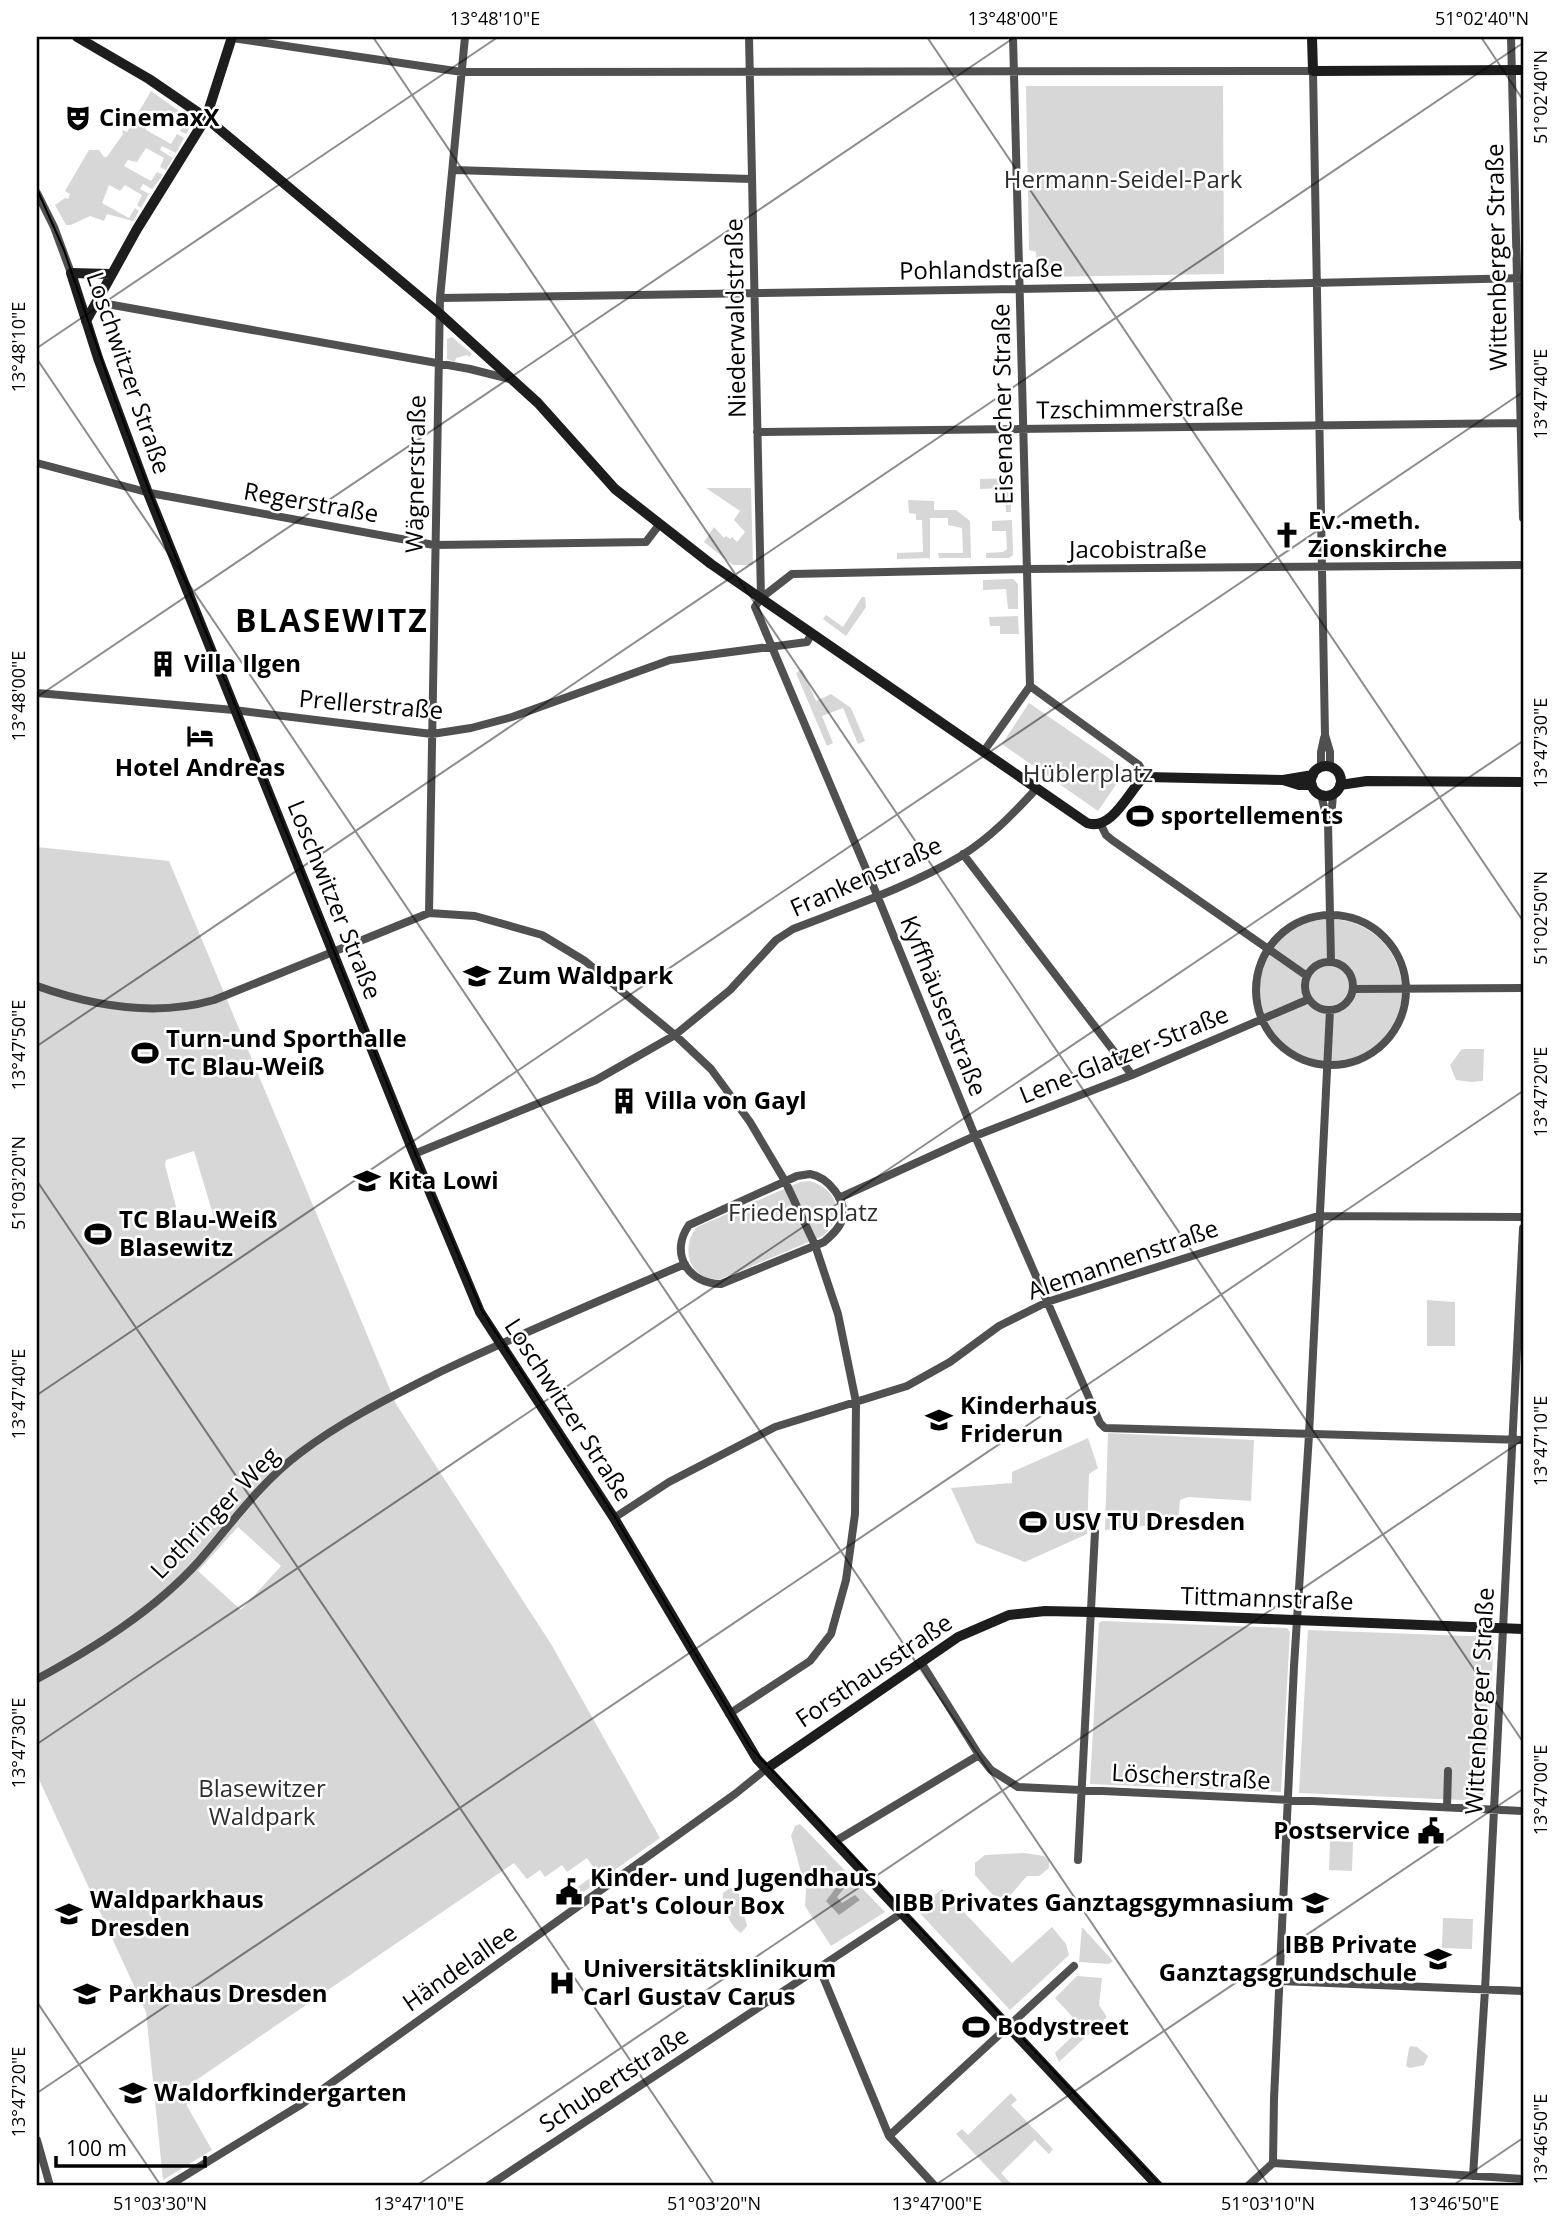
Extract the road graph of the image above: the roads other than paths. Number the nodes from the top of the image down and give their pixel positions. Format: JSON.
{"nodes":[{"id":1,"x":77,"y":37,"type":"edge"},
{"id":2,"x":232,"y":37,"type":"edge"},
{"id":3,"x":465,"y":37,"type":"edge"},
{"id":4,"x":749,"y":37,"type":"edge"},
{"id":5,"x":1013,"y":37,"type":"edge"},
{"id":6,"x":1312,"y":37,"type":"edge"},
{"id":7,"x":1511,"y":37,"type":"edge"},
{"id":8,"x":750,"y":71,"type":"junction"},
{"id":9,"x":1313,"y":71,"type":"junction"},
{"id":10,"x":1517,"y":71,"type":"edge"},
{"id":11,"x":462,"y":72,"type":"junction"},
{"id":12,"x":1014,"y":73,"type":"junction"},
{"id":13,"x":206,"y":118,"type":"junction"},
{"id":14,"x":454,"y":170,"type":"junction"},
{"id":15,"x":752,"y":179,"type":"junction"},
{"id":16,"x":37,"y":193,"type":"edge"},
{"id":17,"x":71,"y":273,"type":"junction"},
{"id":18,"x":111,"y":274,"type":"junction"},
{"id":19,"x":1520,"y":278,"type":"edge"},
{"id":20,"x":1317,"y":282,"type":"junction"},
{"id":21,"x":1019,"y":289,"type":"junction"},
{"id":22,"x":754,"y":292,"type":"junction"},
{"id":23,"x":440,"y":298,"type":"junction"},
{"id":24,"x":96,"y":302,"type":"junction"},
{"id":25,"x":440,"y":314,"type":"junction"},
{"id":26,"x":86,"y":321,"type":"junction"},
{"id":27,"x":438,"y":364,"type":"junction"},
{"id":28,"x":514,"y":380,"type":"junction"},
{"id":29,"x":1522,"y":423,"type":"edge"},
{"id":30,"x":1320,"y":425,"type":"junction"},
{"id":31,"x":1023,"y":430,"type":"junction"},
{"id":32,"x":757,"y":432,"type":"junction"},
{"id":33,"x":37,"y":463,"type":"edge"},
{"id":34,"x":148,"y":493,"type":"junction"},
{"id":35,"x":1523,"y":518,"type":"edge"},
{"id":36,"x":659,"y":525,"type":"junction"},
{"id":37,"x":434,"y":545,"type":"junction"},
{"id":38,"x":1523,"y":565,"type":"edge"},
{"id":39,"x":1322,"y":568,"type":"junction"},
{"id":40,"x":1027,"y":569,"type":"junction"},
{"id":41,"x":761,"y":598,"type":"junction"},
{"id":42,"x":812,"y":633,"type":"junction"},
{"id":43,"x":770,"y":647,"type":"junction"},
{"id":44,"x":1030,"y":687,"type":"junction"},
{"id":45,"x":37,"y":693,"type":"edge"},
{"id":46,"x":236,"y":710,"type":"junction"},
{"id":47,"x":432,"y":734,"type":"junction"},
{"id":48,"x":984,"y":751,"type":"junction"},
{"id":49,"x":1319,"y":774,"type":"junction"},
{"id":50,"x":1146,"y":777,"type":"junction"},
{"id":51,"x":1340,"y":780,"type":"junction"},
{"id":52,"x":1523,"y":782,"type":"edge"},
{"id":53,"x":1037,"y":788,"type":"junction"},
{"id":54,"x":1327,"y":794,"type":"junction"},
{"id":55,"x":1101,"y":825,"type":"junction"},
{"id":56,"x":963,"y":854,"type":"junction"},
{"id":57,"x":877,"y":895,"type":"junction"},
{"id":58,"x":429,"y":913,"type":"junction"},
{"id":59,"x":1329,"y":914,"type":"junction"},
{"id":60,"x":1268,"y":948,"type":"junction"},
{"id":61,"x":332,"y":952,"type":"junction"},
{"id":62,"x":1331,"y":962,"type":"junction"},
{"id":63,"x":1307,"y":976,"type":"junction"},
{"id":64,"x":37,"y":986,"type":"edge"},
{"id":65,"x":1406,"y":988,"type":"junction"},
{"id":66,"x":1523,"y":988,"type":"edge"},
{"id":67,"x":1353,"y":989,"type":"junction"},
{"id":68,"x":1309,"y":999,"type":"junction"},
{"id":69,"x":1329,"y":1010,"type":"junction"},
{"id":70,"x":1261,"y":1019,"type":"junction"},
{"id":71,"x":675,"y":1035,"type":"junction"},
{"id":72,"x":1326,"y":1066,"type":"junction"},
{"id":73,"x":1132,"y":1075,"type":"junction"},
{"id":74,"x":975,"y":1136,"type":"junction"},
{"id":75,"x":414,"y":1154,"type":"junction"},
{"id":76,"x":785,"y":1181,"type":"junction"},
{"id":77,"x":839,"y":1198,"type":"junction"},
{"id":78,"x":1318,"y":1216,"type":"junction"},
{"id":79,"x":1523,"y":1217,"type":"edge"},
{"id":80,"x":1523,"y":1228,"type":"edge"},
{"id":81,"x":816,"y":1245,"type":"junction"},
{"id":82,"x":685,"y":1264,"type":"junction"},
{"id":83,"x":1047,"y":1302,"type":"junction"},
{"id":84,"x":1521,"y":1329,"type":"edge"},
{"id":85,"x":501,"y":1344,"type":"junction"},
{"id":86,"x":856,"y":1402,"type":"junction"},
{"id":87,"x":1309,"y":1435,"type":"junction"},
{"id":88,"x":1513,"y":1440,"type":"junction"},
{"id":89,"x":1523,"y":1440,"type":"edge"},
{"id":90,"x":614,"y":1518,"type":"junction"},
{"id":91,"x":1095,"y":1532,"type":"dead end"},
{"id":92,"x":1091,"y":1612,"type":"junction"},
{"id":93,"x":1009,"y":1615,"type":"joint"},
{"id":94,"x":1296,"y":1622,"type":"junction"},
{"id":95,"x":1503,"y":1629,"type":"junction"},
{"id":96,"x":1523,"y":1629,"type":"edge"},
{"id":97,"x":921,"y":1662,"type":"junction"},
{"id":98,"x":37,"y":1679,"type":"edge"},
{"id":99,"x":729,"y":1714,"type":"junction"},
{"id":100,"x":979,"y":1755,"type":"junction"},
{"id":101,"x":766,"y":1769,"type":"junction"},
{"id":102,"x":1448,"y":1771,"type":"dead end"},
{"id":103,"x":1082,"y":1791,"type":"junction"},
{"id":104,"x":1289,"y":1801,"type":"junction"},
{"id":105,"x":1447,"y":1807,"type":"junction"},
{"id":106,"x":1493,"y":1810,"type":"junction"},
{"id":107,"x":1523,"y":1811,"type":"edge"},
{"id":108,"x":834,"y":1842,"type":"junction"},
{"id":109,"x":1079,"y":1860,"type":"dead end"},
{"id":110,"x":901,"y":1913,"type":"junction"},
{"id":111,"x":1074,"y":1966,"type":"dead end"},
{"id":112,"x":819,"y":1967,"type":"junction"},
{"id":113,"x":1280,"y":1982,"type":"junction"},
{"id":114,"x":1485,"y":1990,"type":"junction"},
{"id":115,"x":1523,"y":1992,"type":"edge"},
{"id":116,"x":1008,"y":2026,"type":"junction"},
{"id":117,"x":889,"y":2136,"type":"junction"},
{"id":118,"x":37,"y":2140,"type":"edge"},
{"id":119,"x":1273,"y":2163,"type":"junction"},
{"id":120,"x":1473,"y":2176,"type":"junction"},
{"id":121,"x":1523,"y":2179,"type":"edge"},
{"id":122,"x":50,"y":2186,"type":"edge"},
{"id":123,"x":168,"y":2186,"type":"edge"},
{"id":124,"x":488,"y":2186,"type":"edge"},
{"id":125,"x":935,"y":2186,"type":"edge"},
{"id":126,"x":1158,"y":2186,"type":"edge"},
{"id":127,"x":1248,"y":2186,"type":"edge"},
{"id":128,"x":1479,"y":2186,"type":"edge"}],
"edges":[{"from":1,"to":13,"type":"street"},
{"from":2,"to":11,"type":"street"},
{"from":2,"to":13,"type":"street"},
{"from":3,"to":11,"type":"street","name":"Wägnerstraße"},
{"from":4,"to":8,"type":"street","name":"Niederwaldstraße"},
{"from":5,"to":12,"type":"street","name":"Eisenacher Straße"},
{"from":6,"to":9,"type":"street"},
{"from":7,"to":10,"type":"street","name":"Wittenberger Straße"},
{"from":8,"to":11,"type":"street"},
{"from":8,"to":12,"type":"street"},
{"from":8,"to":15,"type":"street","name":"Niederwaldstraße"},
{"from":9,"to":10,"type":"street"},
{"from":9,"to":12,"type":"street"},
{"from":9,"to":20,"type":"street"},
{"from":10,"to":19,"type":"street","name":"Wittenberger Straße"},
{"from":11,"to":14,"type":"street","name":"Wägnerstraße"},
{"from":12,"to":21,"type":"street","name":"Eisenacher Straße"},
{"from":13,"to":18,"type":"street"},
{"from":13,"to":25,"type":"street"},
{"from":14,"to":15,"type":"street"},
{"from":14,"to":23,"type":"street","name":"Wägnerstraße"},
{"from":15,"to":22,"type":"street","name":"Niederwaldstraße"},
{"from":16,"to":17,"type":"street","name":"Loschwitzer Straße"},
{"from":17,"to":18,"type":"street"},
{"from":17,"to":26,"type":"street","name":"Loschwitzer Straße"},
{"from":18,"to":24,"type":"street"},
{"from":19,"to":20,"type":"street","name":"Pohlandstraße"},
{"from":19,"to":29,"type":"street","name":"Wittenberger Straße"},
{"from":20,"to":21,"type":"street","name":"Pohlandstraße"},
{"from":20,"to":30,"type":"street"},
{"from":21,"to":22,"type":"street","name":"Pohlandstraße"},
{"from":21,"to":31,"type":"street","name":"Eisenacher Straße"},
{"from":22,"to":23,"type":"street","name":"Pohlandstraße"},
{"from":22,"to":32,"type":"street","name":"Niederwaldstraße"},
{"from":23,"to":25,"type":"street","name":"Wägnerstraße"},
{"from":24,"to":26,"type":"street"},
{"from":24,"to":27,"type":"street"},
{"from":25,"to":27,"type":"street","name":"Wägnerstraße"},
{"from":25,"to":28,"type":"street"},
{"from":26,"to":34,"type":"street","name":"Loschwitzer Straße"},
{"from":27,"to":28,"type":"street"},
{"from":27,"to":37,"type":"street","name":"Wägnerstraße"},
{"from":28,"to":36,"type":"street"},
{"from":29,"to":30,"type":"street","name":"Tzschimmerstraße"},
{"from":29,"to":35,"type":"street","name":"Wittenberger Straße"},
{"from":30,"to":31,"type":"street","name":"Tzschimmerstraße"},
{"from":30,"to":39,"type":"street"},
{"from":31,"to":32,"type":"street","name":"Tzschimmerstraße"},
{"from":31,"to":40,"type":"street","name":"Eisenacher Straße"},
{"from":32,"to":41,"type":"street","name":"Niederwaldstraße"},
{"from":33,"to":34,"type":"street","name":"Regerstraße"},
{"from":34,"to":37,"type":"street","name":"Regerstraße"},
{"from":34,"to":46,"type":"street","name":"Loschwitzer Straße"},
{"from":36,"to":37,"type":"street","name":"Regerstraße"},
{"from":36,"to":41,"type":"street"},
{"from":37,"to":47,"type":"street","name":"Wägnerstraße"},
{"from":38,"to":39,"type":"street","name":"Jacobistraße"},
{"from":39,"to":40,"type":"street","name":"Jacobistraße"},
{"from":39,"to":49,"type":"street"},
{"from":40,"to":41,"type":"street","name":"Jacobistraße"},
{"from":40,"to":44,"type":"street","name":"Eisenacher Straße"},
{"from":41,"to":42,"type":"street"},
{"from":41,"to":43,"type":"street","name":"Kyffhäuserstraße"},
{"from":42,"to":43,"type":"street","name":"Prellerstraße"},
{"from":42,"to":48,"type":"street"},
{"from":43,"to":47,"type":"street","name":"Prellerstraße"},
{"from":43,"to":57,"type":"street","name":"Kyffhäuserstraße"},
{"from":44,"to":48,"type":"street"},
{"from":44,"to":50,"type":"street"},
{"from":45,"to":46,"type":"street","name":"Prellerstraße"},
{"from":46,"to":47,"type":"street","name":"Prellerstraße"},
{"from":46,"to":61,"type":"street","name":"Loschwitzer Straße"},
{"from":47,"to":58,"type":"street","name":"Wägnerstraße"},
{"from":48,"to":53,"type":"street"},
{"from":49,"to":50,"type":"street"},
{"from":49,"to":51,"type":"street"},
{"from":49,"to":54,"type":"street"},
{"from":50,"to":55,"type":"street"},
{"from":51,"to":52,"type":"street"},
{"from":51,"to":54,"type":"street"},
{"from":53,"to":55,"type":"street"},
{"from":53,"to":56,"type":"street","name":"Frankenstraße"},
{"from":54,"to":59,"type":"street"},
{"from":55,"to":60,"type":"street"},
{"from":56,"to":57,"type":"street","name":"Frankenstraße"},
{"from":56,"to":73,"type":"street"},
{"from":57,"to":71,"type":"street","name":"Frankenstraße"},
{"from":57,"to":74,"type":"street","name":"Kyffhäuserstraße"},
{"from":58,"to":61,"type":"street"},
{"from":58,"to":71,"type":"street"},
{"from":59,"to":60,"type":"street"},
{"from":59,"to":62,"type":"street"},
{"from":59,"to":65,"type":"street"},
{"from":60,"to":63,"type":"street"},
{"from":60,"to":70,"type":"street"},
{"from":61,"to":64,"type":"street"},
{"from":61,"to":75,"type":"street","name":"Loschwitzer Straße"},
{"from":62,"to":63,"type":"street"},
{"from":62,"to":67,"type":"street"},
{"from":63,"to":68,"type":"street"},
{"from":65,"to":66,"type":"street"},
{"from":65,"to":67,"type":"street"},
{"from":65,"to":72,"type":"street"},
{"from":67,"to":69,"type":"street"},
{"from":68,"to":69,"type":"street"},
{"from":68,"to":70,"type":"street","name":"Lene-Glatzer-Straße"},
{"from":69,"to":72,"type":"street"},
{"from":70,"to":72,"type":"street"},
{"from":70,"to":73,"type":"street","name":"Lene-Glatzer-Straße"},
{"from":71,"to":75,"type":"street","name":"Frankenstraße"},
{"from":71,"to":76,"type":"street"},
{"from":72,"to":78,"type":"street"},
{"from":73,"to":74,"type":"street","name":"Lene-Glatzer-Straße"},
{"from":74,"to":77,"type":"street","name":"Lene-Glatzer-Straße"},
{"from":74,"to":83,"type":"street","name":"Kyffhäuserstraße"},
{"from":75,"to":85,"type":"street","name":"Loschwitzer Straße"},
{"from":76,"to":77,"type":"street"},
{"from":76,"to":81,"type":"street"},
{"from":76,"to":82,"type":"street"},
{"from":77,"to":81,"type":"street"},
{"from":78,"to":79,"type":"street","name":"Alemannenstraße"},
{"from":78,"to":83,"type":"street","name":"Alemannenstraße"},
{"from":78,"to":87,"type":"street"},
{"from":80,"to":84,"type":"street","name":"Wittenberger Straße"},
{"from":81,"to":82,"type":"street"},
{"from":81,"to":86,"type":"street"},
{"from":82,"to":85,"type":"street"},
{"from":83,"to":86,"type":"street","name":"Alemannenstraße"},
{"from":83,"to":87,"type":"street","name":"Kyffhäuserstraße"},
{"from":84,"to":88,"type":"street","name":"Wittenberger Straße"},
{"from":85,"to":90,"type":"street","name":"Loschwitzer Straße"},
{"from":85,"to":98,"type":"street","name":"Lothringer Weg"},
{"from":86,"to":90,"type":"street","name":"Alemannenstraße"},
{"from":86,"to":99,"type":"street"},
{"from":87,"to":88,"type":"street"},
{"from":87,"to":94,"type":"street"},
{"from":88,"to":89,"type":"street"},
{"from":88,"to":95,"type":"street","name":"Wittenberger Straße"},
{"from":90,"to":99,"type":"street","name":"Loschwitzer Straße"},
{"from":91,"to":92,"type":"street"},
{"from":92,"to":93,"type":"street","name":"Tittmannstraße"},
{"from":92,"to":94,"type":"street","name":"Tittmannstraße"},
{"from":92,"to":103,"type":"street"},
{"from":93,"to":97,"type":"street","name":"Forsthausstraße"},
{"from":94,"to":95,"type":"street","name":"Tittmannstraße"},
{"from":94,"to":104,"type":"street"},
{"from":95,"to":96,"type":"street","name":"Tittmannstraße"},
{"from":95,"to":106,"type":"street","name":"Wittenberger Straße"},
{"from":97,"to":100,"type":"street","name":"Löscherstraße"},
{"from":97,"to":101,"type":"street","name":"Forsthausstraße"},
{"from":99,"to":101,"type":"street","name":"Loschwitzer Straße"},
{"from":100,"to":103,"type":"street","name":"Löscherstraße"},
{"from":100,"to":108,"type":"street"},
{"from":101,"to":108,"type":"street","name":"Loschwitzer Straße"},
{"from":101,"to":123,"type":"street","name":"Händelallee"},
{"from":102,"to":105,"type":"street"},
{"from":103,"to":104,"type":"street","name":"Löscherstraße"},
{"from":103,"to":109,"type":"street"},
{"from":104,"to":105,"type":"street","name":"Löscherstraße"},
{"from":104,"to":113,"type":"street"},
{"from":105,"to":106,"type":"street","name":"Löscherstraße"},
{"from":106,"to":107,"type":"street","name":"Löscherstraße"},
{"from":106,"to":114,"type":"street","name":"Wittenberger Straße"},
{"from":108,"to":110,"type":"street","name":"Loschwitzer Straße"},
{"from":110,"to":112,"type":"street","name":"Schubertstraße"},
{"from":110,"to":116,"type":"street","name":"Loschwitzer Straße"},
{"from":111,"to":116,"type":"street"},
{"from":112,"to":117,"type":"street"},
{"from":112,"to":124,"type":"street","name":"Schubertstraße"},
{"from":113,"to":114,"type":"street"},
{"from":113,"to":119,"type":"street"},
{"from":114,"to":115,"type":"street"},
{"from":114,"to":120,"type":"street","name":"Wittenberger Straße"},
{"from":116,"to":117,"type":"street"},
{"from":116,"to":126,"type":"street","name":"Loschwitzer Straße"},
{"from":117,"to":125,"type":"street"},
{"from":118,"to":122,"type":"street"},
{"from":119,"to":120,"type":"street"},
{"from":119,"to":127,"type":"street"},
{"from":120,"to":121,"type":"street"},
{"from":120,"to":128,"type":"street"}]}
